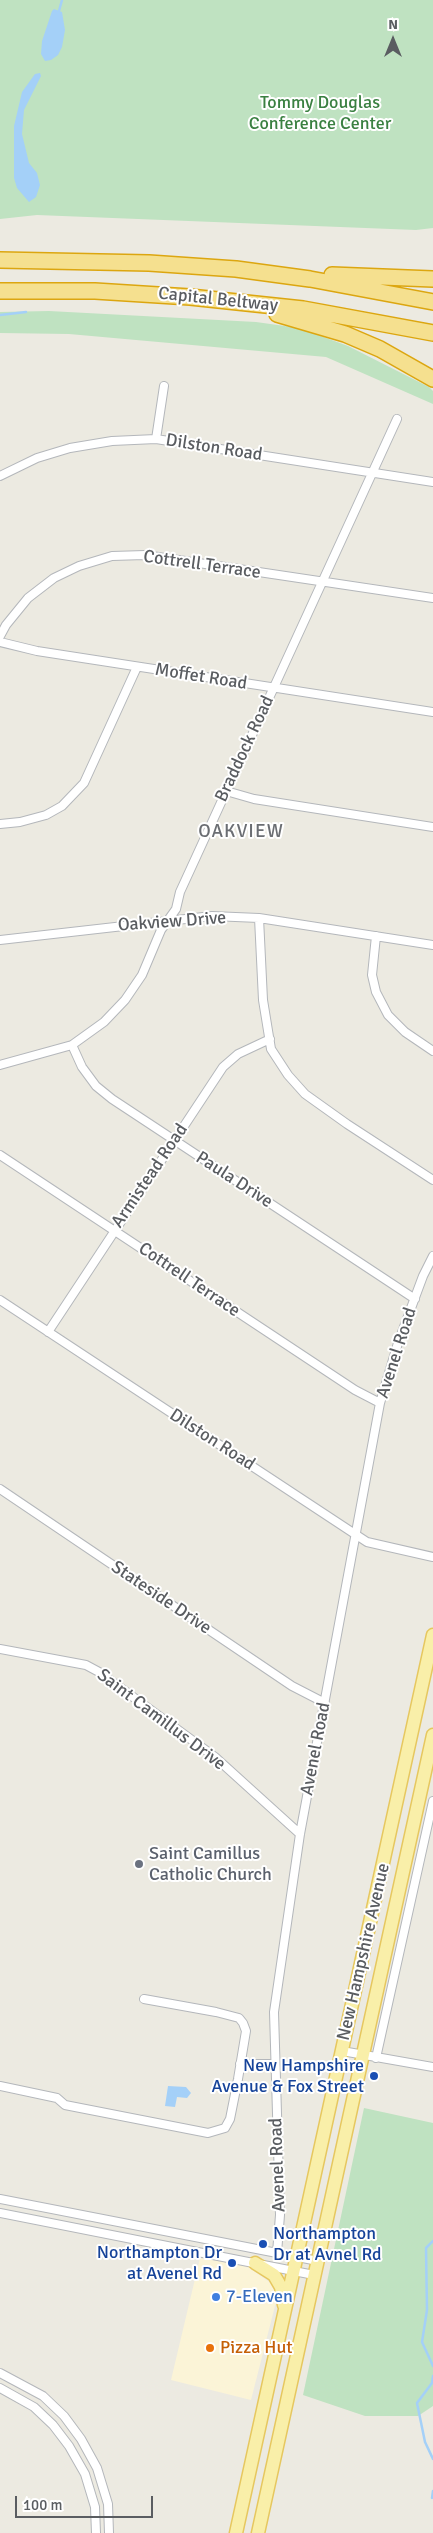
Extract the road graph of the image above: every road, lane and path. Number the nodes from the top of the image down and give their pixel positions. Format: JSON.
{"nodes":[{"id":1,"x":0,"y":260,"type":"edge"},
{"id":2,"x":236,"y":269,"type":"junction"},
{"id":3,"x":433,"y":279,"type":"edge"},
{"id":4,"x":0,"y":290,"type":"edge"},
{"id":5,"x":190,"y":297,"type":"junction"},
{"id":6,"x":433,"y":302,"type":"edge"},
{"id":7,"x":433,"y":333,"type":"edge"},
{"id":8,"x":433,"y":379,"type":"edge"},
{"id":9,"x":164,"y":386,"type":"dead end"},
{"id":10,"x":396,"y":419,"type":"dead end"},
{"id":11,"x":156,"y":440,"type":"junction"},
{"id":12,"x":372,"y":473,"type":"junction"},
{"id":13,"x":0,"y":476,"type":"edge"},
{"id":14,"x":433,"y":482,"type":"edge"},
{"id":15,"x":322,"y":581,"type":"junction"},
{"id":16,"x":433,"y":598,"type":"edge"},
{"id":17,"x":0,"y":636,"type":"edge"},
{"id":18,"x":0,"y":642,"type":"edge"},
{"id":19,"x":137,"y":667,"type":"junction"},
{"id":20,"x":273,"y":688,"type":"junction"},
{"id":21,"x":433,"y":712,"type":"edge"},
{"id":22,"x":226,"y":791,"type":"junction"},
{"id":23,"x":0,"y":824,"type":"edge"},
{"id":24,"x":433,"y":827,"type":"edge"},
{"id":25,"x":259,"y":918,"type":"junction"},
{"id":26,"x":168,"y":920,"type":"junction"},
{"id":27,"x":376,"y":936,"type":"junction"},
{"id":28,"x":0,"y":940,"type":"edge"},
{"id":29,"x":433,"y":944,"type":"edge"},
{"id":30,"x":270,"y":1039,"type":"junction"},
{"id":31,"x":72,"y":1045,"type":"junction"},
{"id":32,"x":433,"y":1051,"type":"edge"},
{"id":33,"x":0,"y":1065,"type":"edge"},
{"id":34,"x":174,"y":1140,"type":"junction"},
{"id":35,"x":0,"y":1155,"type":"edge"},
{"id":36,"x":433,"y":1180,"type":"edge"},
{"id":37,"x":114,"y":1230,"type":"junction"},
{"id":38,"x":433,"y":1256,"type":"edge"},
{"id":39,"x":415,"y":1298,"type":"junction"},
{"id":40,"x":0,"y":1300,"type":"edge"},
{"id":41,"x":48,"y":1332,"type":"junction"},
{"id":42,"x":380,"y":1403,"type":"junction"},
{"id":43,"x":0,"y":1489,"type":"edge"},
{"id":44,"x":355,"y":1534,"type":"junction"},
{"id":45,"x":433,"y":1557,"type":"edge"},
{"id":46,"x":433,"y":1635,"type":"edge"},
{"id":47,"x":0,"y":1648,"type":"edge"},
{"id":48,"x":325,"y":1704,"type":"junction"},
{"id":49,"x":433,"y":1735,"type":"edge"},
{"id":50,"x":433,"y":1801,"type":"edge"},
{"id":51,"x":300,"y":1834,"type":"junction"},
{"id":52,"x":144,"y":1999,"type":"dead end"},
{"id":53,"x":342,"y":2051,"type":"junction"},
{"id":54,"x":370,"y":2057,"type":"junction"},
{"id":55,"x":240,"y":2064,"type":"junction"},
{"id":56,"x":274,"y":2064,"type":"junction"},
{"id":57,"x":433,"y":2067,"type":"edge"},
{"id":58,"x":0,"y":2086,"type":"edge"},
{"id":59,"x":0,"y":2198,"type":"edge"},
{"id":60,"x":0,"y":2213,"type":"edge"},
{"id":61,"x":277,"y":2253,"type":"junction"},
{"id":62,"x":298,"y":2257,"type":"junction"},
{"id":63,"x":318,"y":2261,"type":"junction"},
{"id":64,"x":254,"y":2263,"type":"junction"},
{"id":65,"x":294,"y":2272,"type":"junction"},
{"id":66,"x":314,"y":2275,"type":"junction"},
{"id":67,"x":285,"y":2313,"type":"junction"},
{"id":68,"x":0,"y":2373,"type":"edge"},
{"id":69,"x":0,"y":2388,"type":"edge"},
{"id":70,"x":108,"y":2504,"type":"junction"},
{"id":71,"x":95,"y":2507,"type":"junction"},
{"id":72,"x":96,"y":2533,"type":"edge"},
{"id":73,"x":110,"y":2533,"type":"edge"},
{"id":74,"x":236,"y":2533,"type":"edge"},
{"id":75,"x":258,"y":2533,"type":"edge"}],
"edges":[{"from":1,"to":2,"type":"highway","name":"Capital Beltway"},
{"from":2,"to":3,"type":"highway"},
{"from":2,"to":6,"type":"highway","name":"Capital Beltway"},
{"from":4,"to":5,"type":"highway","name":"Capital Beltway"},
{"from":5,"to":7,"type":"highway","name":"Capital Beltway"},
{"from":5,"to":8,"type":"highway"},
{"from":9,"to":11,"type":"street"},
{"from":10,"to":12,"type":"street","name":"Braddock Road"},
{"from":11,"to":12,"type":"street","name":"Dilston Road"},
{"from":11,"to":13,"type":"street","name":"Dilston Road"},
{"from":12,"to":14,"type":"street","name":"Dilston Road"},
{"from":12,"to":15,"type":"street","name":"Braddock Road"},
{"from":15,"to":16,"type":"street","name":"Cottrell Terrace"},
{"from":15,"to":17,"type":"street","name":"Cottrell Terrace"},
{"from":15,"to":20,"type":"street","name":"Braddock Road"},
{"from":18,"to":19,"type":"street","name":"Moffet Road"},
{"from":19,"to":20,"type":"street","name":"Moffet Road"},
{"from":19,"to":23,"type":"street"},
{"from":20,"to":21,"type":"street","name":"Moffet Road"},
{"from":20,"to":22,"type":"street","name":"Braddock Road"},
{"from":22,"to":24,"type":"street"},
{"from":22,"to":26,"type":"street","name":"Braddock Road"},
{"from":25,"to":26,"type":"street","name":"Oakview Drive"},
{"from":25,"to":27,"type":"street","name":"Oakview Drive"},
{"from":25,"to":30,"type":"street"},
{"from":26,"to":28,"type":"street","name":"Oakview Drive"},
{"from":26,"to":31,"type":"street","name":"Braddock Road"},
{"from":27,"to":29,"type":"street","name":"Oakview Drive"},
{"from":27,"to":32,"type":"street"},
{"from":30,"to":34,"type":"street","name":"Armistead Road"},
{"from":30,"to":36,"type":"street"},
{"from":31,"to":33,"type":"street","name":"Braddock Road"},
{"from":31,"to":34,"type":"street","name":"Paula Drive"},
{"from":34,"to":37,"type":"street","name":"Armistead Road"},
{"from":34,"to":39,"type":"street","name":"Paula Drive"},
{"from":35,"to":37,"type":"street","name":"Cottrell Terrace"},
{"from":37,"to":41,"type":"street","name":"Armistead Road"},
{"from":37,"to":42,"type":"street","name":"Cottrell Terrace"},
{"from":38,"to":39,"type":"street","name":"Avenel Road"},
{"from":39,"to":42,"type":"street","name":"Avenel Road"},
{"from":40,"to":41,"type":"street","name":"Dilston Road"},
{"from":41,"to":44,"type":"street","name":"Dilston Road"},
{"from":42,"to":44,"type":"street","name":"Avenel Road"},
{"from":43,"to":48,"type":"street","name":"Stateside Drive"},
{"from":44,"to":45,"type":"street","name":"Dilston Road"},
{"from":44,"to":48,"type":"street","name":"Avenel Road"},
{"from":46,"to":53,"type":"main road","name":"New Hampshire Avenue"},
{"from":47,"to":51,"type":"street","name":"Saint Camillus Drive"},
{"from":48,"to":51,"type":"street","name":"Avenel Road"},
{"from":49,"to":54,"type":"main road","name":"New Hampshire Avenue"},
{"from":50,"to":54,"type":"street"},
{"from":51,"to":56,"type":"street","name":"Avenel Road"},
{"from":52,"to":55,"type":"street"},
{"from":53,"to":54,"type":"street"},
{"from":53,"to":62,"type":"main road","name":"New Hampshire Avenue"},
{"from":54,"to":57,"type":"street"},
{"from":54,"to":63,"type":"main road","name":"New Hampshire Avenue"},
{"from":55,"to":56,"type":"street"},
{"from":55,"to":58,"type":"street"},
{"from":56,"to":61,"type":"street","name":"Avenel Road"},
{"from":59,"to":61,"type":"street"},
{"from":60,"to":64,"type":"street"},
{"from":61,"to":62,"type":"street"},
{"from":62,"to":63,"type":"street"},
{"from":62,"to":65,"type":"main road","name":"New Hampshire Avenue"},
{"from":63,"to":66,"type":"main road","name":"New Hampshire Avenue"},
{"from":64,"to":65,"type":"street"},
{"from":64,"to":67,"type":"main road"},
{"from":65,"to":66,"type":"street"},
{"from":65,"to":67,"type":"main road","name":"New Hampshire Avenue"},
{"from":66,"to":75,"type":"main road","name":"New Hampshire Avenue"},
{"from":67,"to":74,"type":"main road","name":"New Hampshire Avenue"},
{"from":68,"to":70,"type":"street"},
{"from":69,"to":71,"type":"street"},
{"from":70,"to":71,"type":"street"},
{"from":70,"to":73,"type":"street"},
{"from":71,"to":72,"type":"street"}]}
